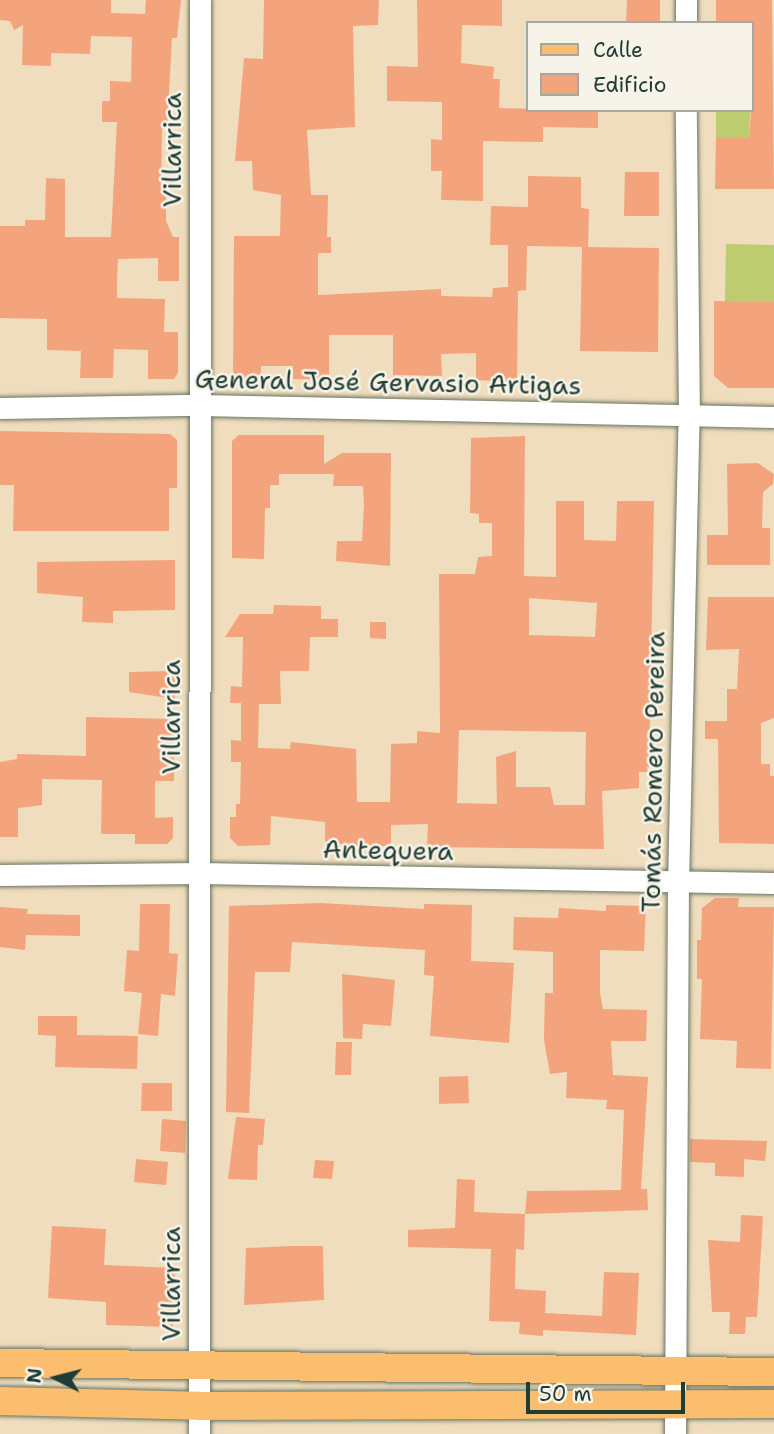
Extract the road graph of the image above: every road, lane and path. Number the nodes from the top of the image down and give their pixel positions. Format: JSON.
{"nodes":[{"id":1,"x":200,"y":0,"type":"edge"},
{"id":2,"x":686,"y":0,"type":"edge"},
{"id":3,"x":686,"y":21,"type":"edge"},
{"id":4,"x":686,"y":112,"type":"edge"},
{"id":5,"x":200,"y":405,"type":"junction"},
{"id":6,"x":0,"y":408,"type":"edge"},
{"id":7,"x":689,"y":417,"type":"junction"},
{"id":8,"x":774,"y":417,"type":"edge"},
{"id":9,"x":199,"y":873,"type":"junction"},
{"id":10,"x":0,"y":875,"type":"edge"},
{"id":11,"x":774,"y":883,"type":"edge"},
{"id":12,"x":678,"y":885,"type":"junction"},
{"id":13,"x":0,"y":1363,"type":"edge"},
{"id":14,"x":199,"y":1367,"type":"junction"},
{"id":15,"x":675,"y":1371,"type":"junction"},
{"id":16,"x":774,"y":1371,"type":"edge"},
{"id":17,"x":0,"y":1401,"type":"edge"},
{"id":18,"x":199,"y":1405,"type":"junction"},
{"id":19,"x":774,"y":1405,"type":"edge"},
{"id":20,"x":675,"y":1406,"type":"junction"},
{"id":21,"x":199,"y":1434,"type":"edge"},
{"id":22,"x":675,"y":1434,"type":"edge"}],
"edges":[{"from":1,"to":5,"type":"street","name":"Villarrica"},
{"from":2,"to":3,"type":"street"},
{"from":4,"to":7,"type":"street","name":"Tomás Romero Pereira"},
{"from":5,"to":6,"type":"street","name":"General José Gervasio Artigas"},
{"from":5,"to":7,"type":"street","name":"General José Gervasio Artigas"},
{"from":5,"to":9,"type":"street","name":"Villarrica"},
{"from":7,"to":8,"type":"street","name":"General José Gervasio Artigas"},
{"from":7,"to":12,"type":"street","name":"Tomás Romero Pereira"},
{"from":9,"to":10,"type":"street","name":"Antequera"},
{"from":9,"to":12,"type":"street","name":"Antequera"},
{"from":9,"to":14,"type":"street","name":"Villarrica"},
{"from":11,"to":12,"type":"street","name":"Antequera"},
{"from":12,"to":15,"type":"street","name":"Tomás Romero Pereira"},
{"from":13,"to":14,"type":"main road"},
{"from":14,"to":15,"type":"main road"},
{"from":14,"to":18,"type":"street","name":"Villarrica"},
{"from":15,"to":16,"type":"main road"},
{"from":15,"to":20,"type":"street","name":"Tomás Romero Pereira"},
{"from":17,"to":18,"type":"main road"},
{"from":18,"to":20,"type":"main road"},
{"from":18,"to":21,"type":"street","name":"Villarrica"},
{"from":19,"to":20,"type":"main road"},
{"from":20,"to":22,"type":"street","name":"Tomás Romero Pereira"}]}
